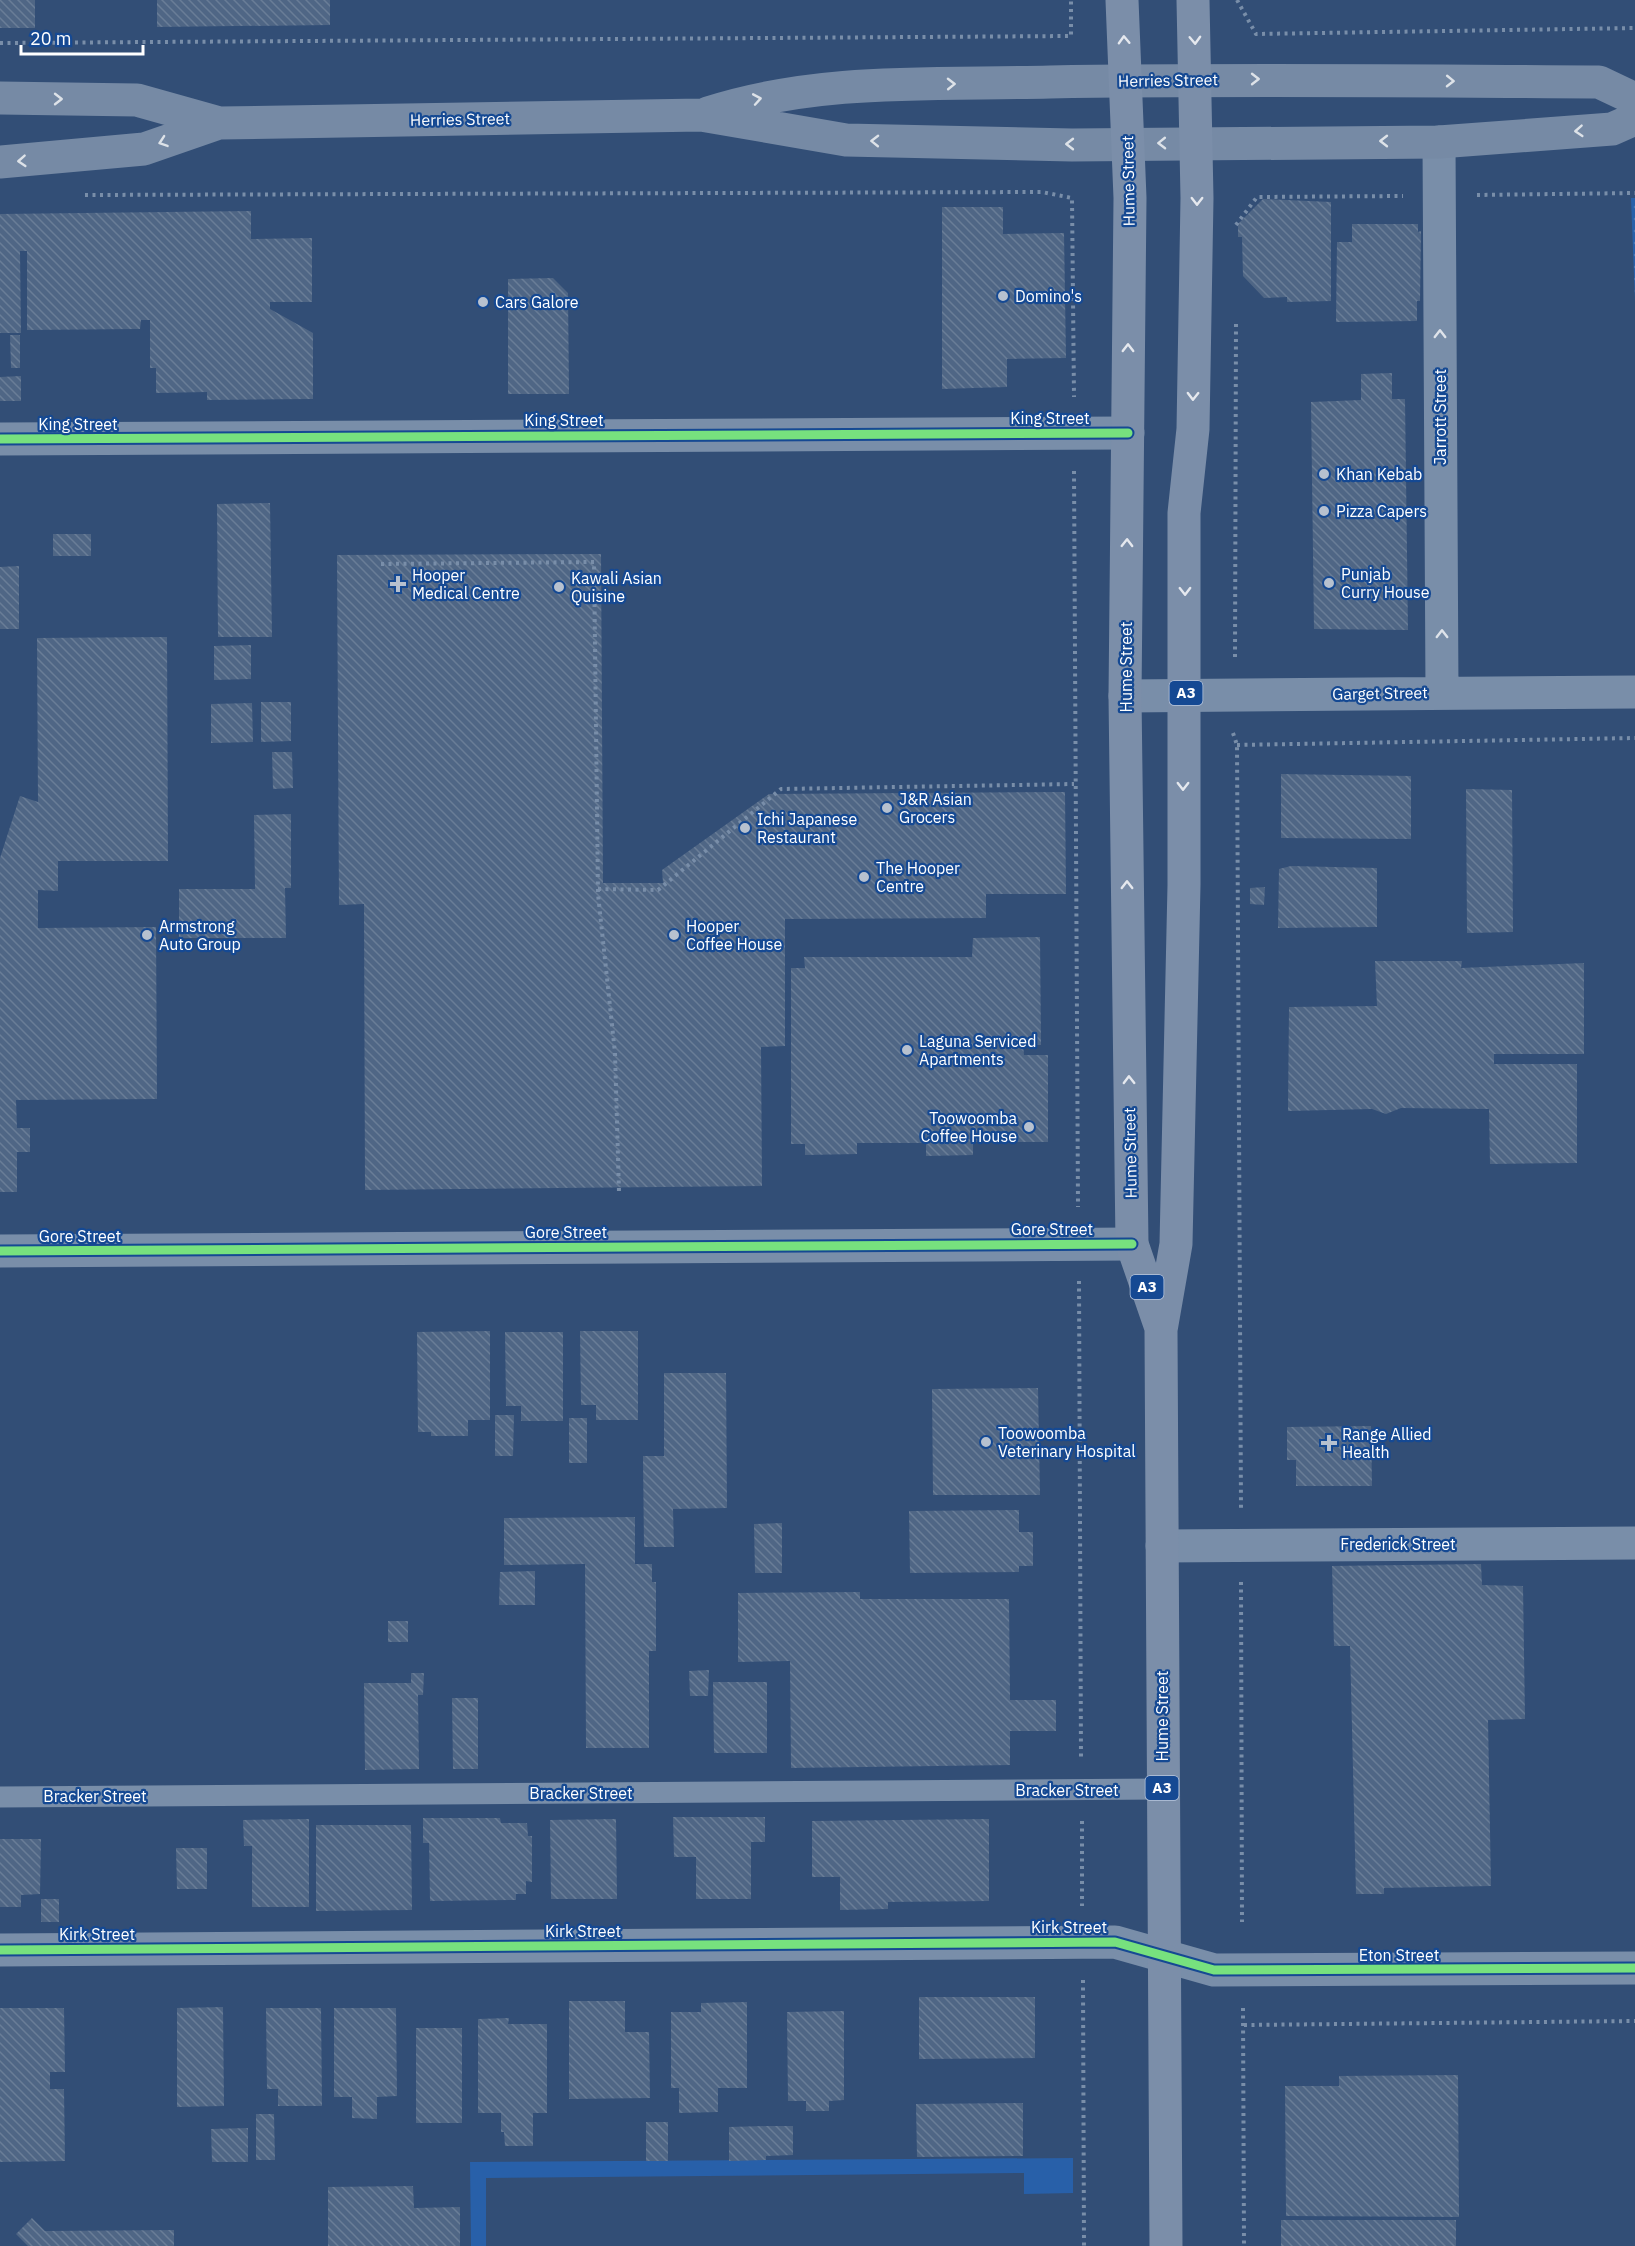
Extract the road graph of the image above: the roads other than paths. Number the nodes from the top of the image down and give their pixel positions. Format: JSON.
{"nodes":[{"id":1,"x":1122,"y":0,"type":"edge"},
{"id":2,"x":1193,"y":0,"type":"edge"},
{"id":3,"x":1196,"y":80,"type":"junction"},
{"id":4,"x":1126,"y":81,"type":"junction"},
{"id":5,"x":0,"y":98,"type":"edge"},
{"id":6,"x":1635,"y":99,"type":"edge"},
{"id":7,"x":701,"y":115,"type":"junction"},
{"id":8,"x":1635,"y":119,"type":"edge"},
{"id":9,"x":219,"y":123,"type":"junction"},
{"id":10,"x":1196,"y":142,"type":"junction"},
{"id":11,"x":1438,"y":142,"type":"junction"},
{"id":12,"x":1128,"y":144,"type":"junction"},
{"id":13,"x":0,"y":162,"type":"edge"},
{"id":14,"x":1128,"y":433,"type":"junction"},
{"id":15,"x":0,"y":439,"type":"edge"},
{"id":16,"x":1635,"y":692,"type":"edge"},
{"id":17,"x":1442,"y":693,"type":"junction"},
{"id":18,"x":1125,"y":696,"type":"junction"},
{"id":19,"x":1186,"y":696,"type":"junction"},
{"id":20,"x":1132,"y":1244,"type":"junction"},
{"id":21,"x":0,"y":1251,"type":"edge"},
{"id":22,"x":1161,"y":1330,"type":"junction"},
{"id":23,"x":1635,"y":1543,"type":"edge"},
{"id":24,"x":1162,"y":1546,"type":"junction"},
{"id":25,"x":1162,"y":1789,"type":"junction"},
{"id":26,"x":0,"y":1797,"type":"edge"},
{"id":27,"x":0,"y":1950,"type":"edge"},
{"id":28,"x":1165,"y":1957,"type":"junction"},
{"id":29,"x":1635,"y":1968,"type":"edge"},
{"id":30,"x":1166,"y":2246,"type":"edge"}],
"edges":[{"from":4,"to":1,"type":"highway","name":"Hume Street","number":"A3","one_way":true},
{"from":2,"to":3,"type":"highway","name":"Hume Street","number":"A3","one_way":true},
{"from":3,"to":4,"type":"main road","name":"Herries Street"},
{"from":3,"to":6,"type":"main road","name":"Herries Street","one_way":true},
{"from":3,"to":10,"type":"highway","name":"Hume Street","number":"A3"},
{"from":7,"to":4,"type":"main road","name":"Herries Street","one_way":true},
{"from":4,"to":12,"type":"highway","name":"Hume Street","number":"A3"},
{"from":5,"to":9,"type":"main road","name":"Herries Street","one_way":true},
{"from":7,"to":9,"type":"main road","name":"Herries Street"},
{"from":12,"to":7,"type":"main road","name":"Herries Street","one_way":true},
{"from":8,"to":11,"type":"main road","name":"Herries Street","one_way":true},
{"from":9,"to":13,"type":"main road","name":"Herries Street","one_way":true},
{"from":11,"to":10,"type":"main road","name":"Herries Street","one_way":true},
{"from":10,"to":12,"type":"main road","name":"Herries Street","one_way":true},
{"from":10,"to":19,"type":"highway","name":"Hume Street","number":"A3","one_way":true},
{"from":17,"to":11,"type":"street","name":"Jarrott Street","one_way":true},
{"from":14,"to":12,"type":"highway","name":"Hume Street","number":"A3","one_way":true},
{"from":14,"to":15,"type":"street","name":"King Street"},
{"from":18,"to":14,"type":"highway","name":"Hume Street","number":"A3","one_way":true},
{"from":16,"to":17,"type":"street","name":"Garget Street"},
{"from":17,"to":19,"type":"street","name":"Garget Street"},
{"from":18,"to":19,"type":"street","name":"Garget Street"},
{"from":20,"to":18,"type":"highway","name":"Hume Street","number":"A3","one_way":true},
{"from":19,"to":22,"type":"highway","name":"Hume Street","number":"A3","one_way":true},
{"from":20,"to":21,"type":"street","name":"Gore Street"},
{"from":20,"to":22,"type":"highway","name":"Hume Street","number":"A3"},
{"from":22,"to":24,"type":"highway","name":"Hume Street","number":"A3"},
{"from":23,"to":24,"type":"street","name":"Frederick Street"},
{"from":24,"to":25,"type":"highway","name":"Hume Street","number":"A3"},
{"from":25,"to":26,"type":"lane","name":"Bracker Street"},
{"from":25,"to":28,"type":"highway","name":"Hume Street","number":"A3"},
{"from":27,"to":28,"type":"street","name":"Kirk Street"},
{"from":28,"to":29,"type":"street","name":"Eton Street"},
{"from":28,"to":30,"type":"highway","name":"Hume Street","number":"A3"}]}
